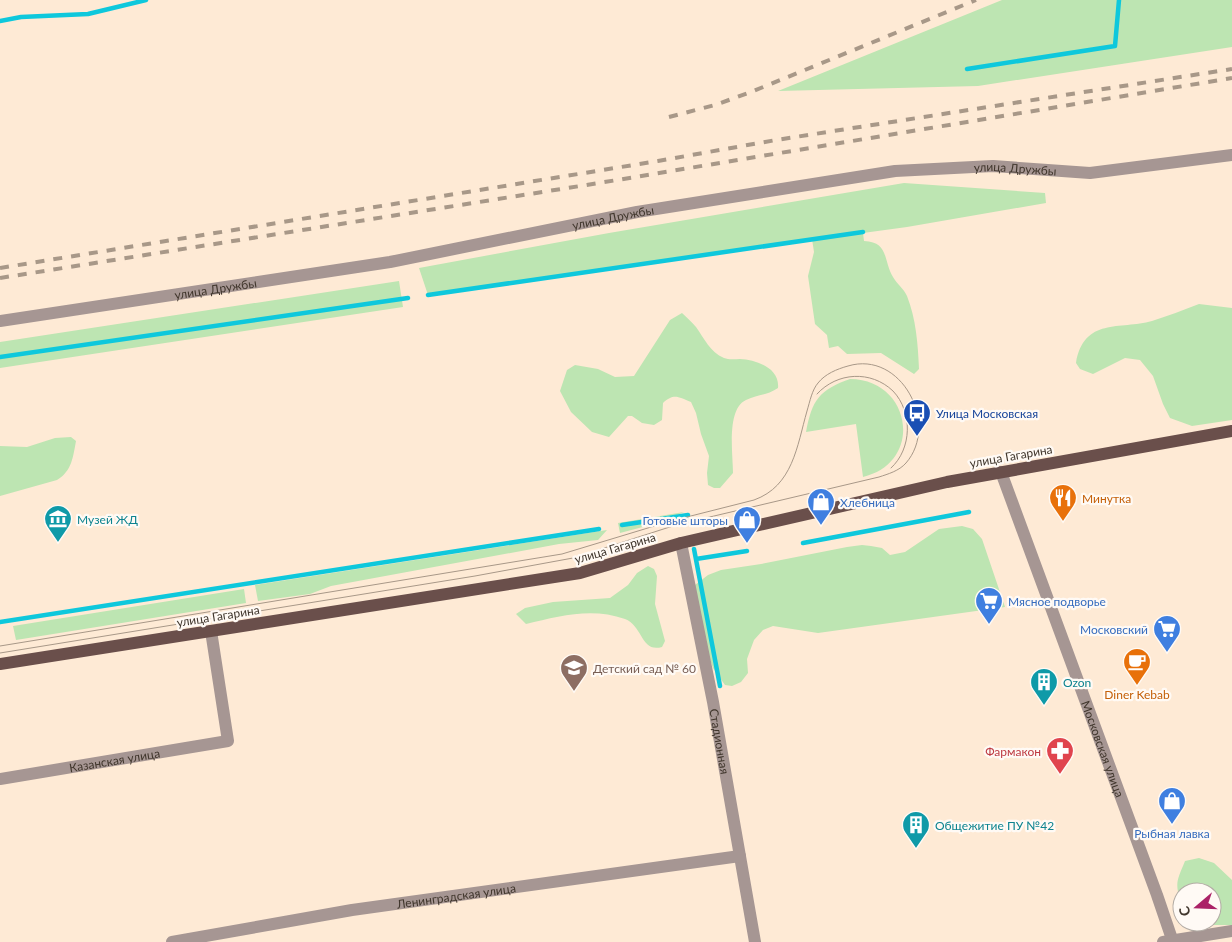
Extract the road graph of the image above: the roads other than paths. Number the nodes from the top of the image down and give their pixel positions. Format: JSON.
{"nodes":[{"id":1,"x":1232,"y":155,"type":"edge"},
{"id":2,"x":0,"y":321,"type":"edge"},
{"id":3,"x":1232,"y":431,"type":"edge"},
{"id":4,"x":1001,"y":472,"type":"junction"},
{"id":5,"x":681,"y":543,"type":"junction"},
{"id":6,"x":211,"y":631,"type":"junction"},
{"id":7,"x":0,"y":664,"type":"edge"},
{"id":8,"x":0,"y":779,"type":"edge"},
{"id":9,"x":740,"y":856,"type":"junction"},
{"id":10,"x":1232,"y":931,"type":"edge"},
{"id":11,"x":1170,"y":941,"type":"edge"},
{"id":12,"x":172,"y":942,"type":"edge"},
{"id":13,"x":755,"y":942,"type":"edge"}],
"edges":[{"from":1,"to":2,"type":"street","name":"улица Дружбы"},
{"from":3,"to":4,"type":"main road","name":"улица Гагарина"},
{"from":4,"to":5,"type":"main road","name":"улица Гагарина"},
{"from":4,"to":11,"type":"street","name":"Московская улица"},
{"from":5,"to":6,"type":"main road","name":"улица Гагарина"},
{"from":5,"to":9,"type":"street","name":"Стадионная"},
{"from":6,"to":7,"type":"main road","name":"улица Гагарина"},
{"from":6,"to":8,"type":"street","name":"Казанская улица"},
{"from":9,"to":12,"type":"street","name":"Ленинградская улица"},
{"from":9,"to":13,"type":"street","name":"Стадионная"},
{"from":10,"to":11,"type":"street"}]}
